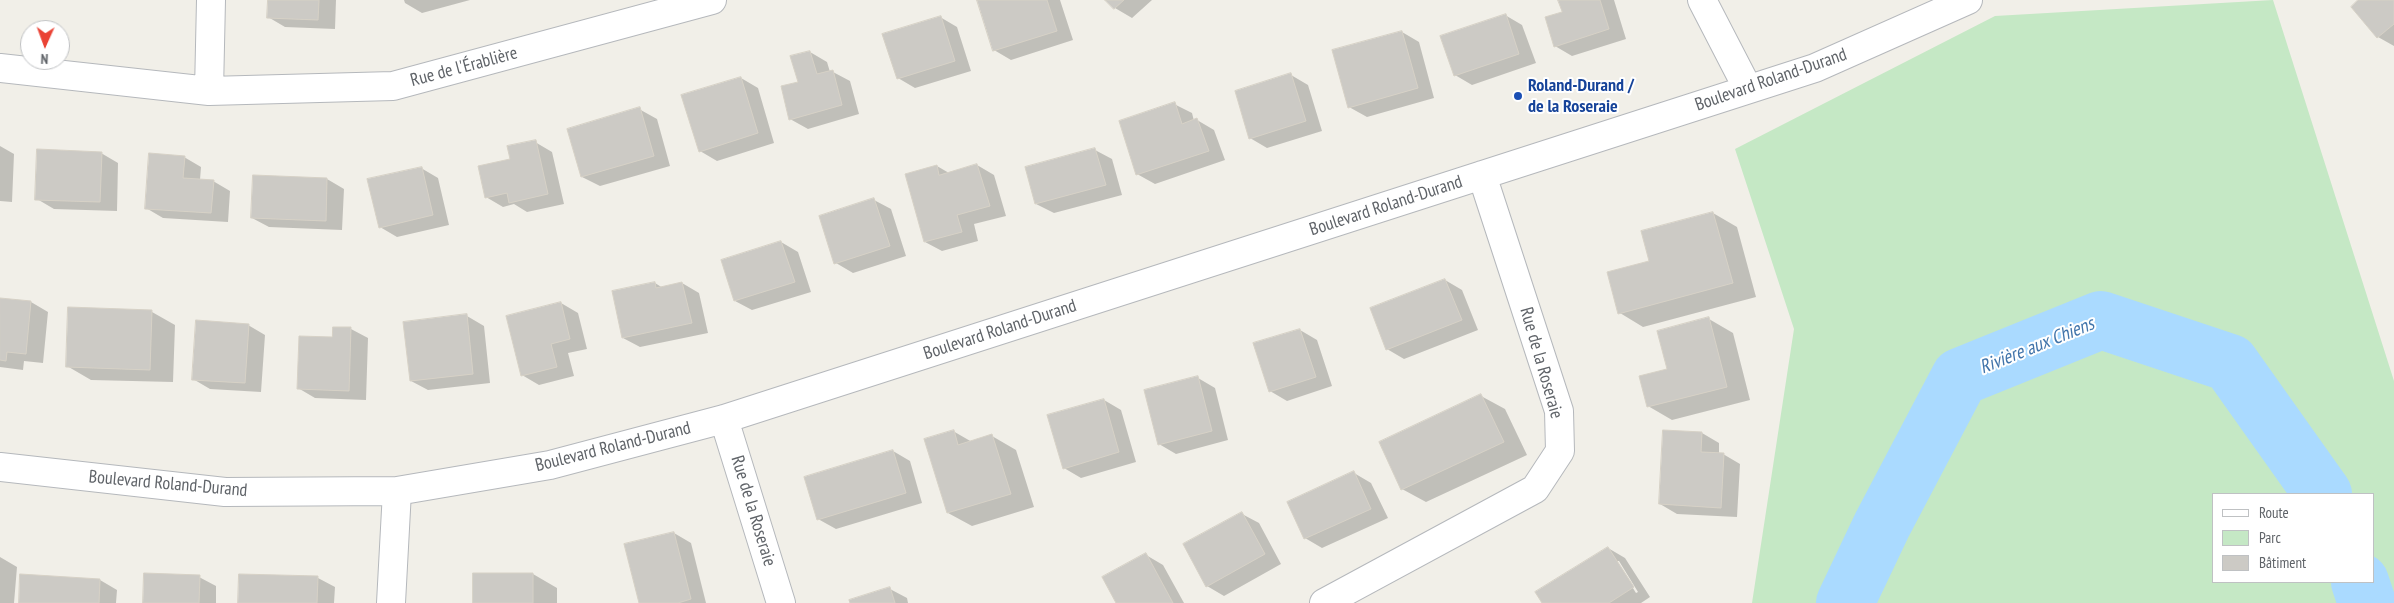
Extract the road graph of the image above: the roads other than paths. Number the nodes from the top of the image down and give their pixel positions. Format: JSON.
{"nodes":[{"id":1,"x":211,"y":0,"type":"edge"},
{"id":2,"x":712,"y":0,"type":"edge"},
{"id":3,"x":1702,"y":0,"type":"edge"},
{"id":4,"x":1968,"y":0,"type":"edge"},
{"id":5,"x":0,"y":68,"type":"edge"},
{"id":6,"x":1748,"y":89,"type":"junction"},
{"id":7,"x":210,"y":91,"type":"junction"},
{"id":8,"x":1482,"y":175,"type":"junction"},
{"id":9,"x":724,"y":419,"type":"junction"},
{"id":10,"x":0,"y":468,"type":"edge"},
{"id":11,"x":397,"y":490,"type":"junction"},
{"id":12,"x":391,"y":603,"type":"edge"},
{"id":13,"x":781,"y":603,"type":"edge"},
{"id":14,"x":1324,"y":603,"type":"edge"}],
"edges":[{"from":1,"to":7,"type":"street"},
{"from":2,"to":7,"type":"street","name":"Rue de l'Érablière"},
{"from":3,"to":6,"type":"street"},
{"from":4,"to":6,"type":"street","name":"Boulevard Roland-Durand"},
{"from":5,"to":7,"type":"street","name":"Rue de l'Érablière"},
{"from":6,"to":8,"type":"street","name":"Boulevard Roland-Durand"},
{"from":8,"to":9,"type":"street","name":"Boulevard Roland-Durand"},
{"from":8,"to":14,"type":"street","name":"Rue de la Roseraie"},
{"from":9,"to":11,"type":"street","name":"Boulevard Roland-Durand"},
{"from":9,"to":13,"type":"street","name":"Rue de la Roseraie"},
{"from":10,"to":11,"type":"street","name":"Boulevard Roland-Durand"},
{"from":11,"to":12,"type":"street"}]}
